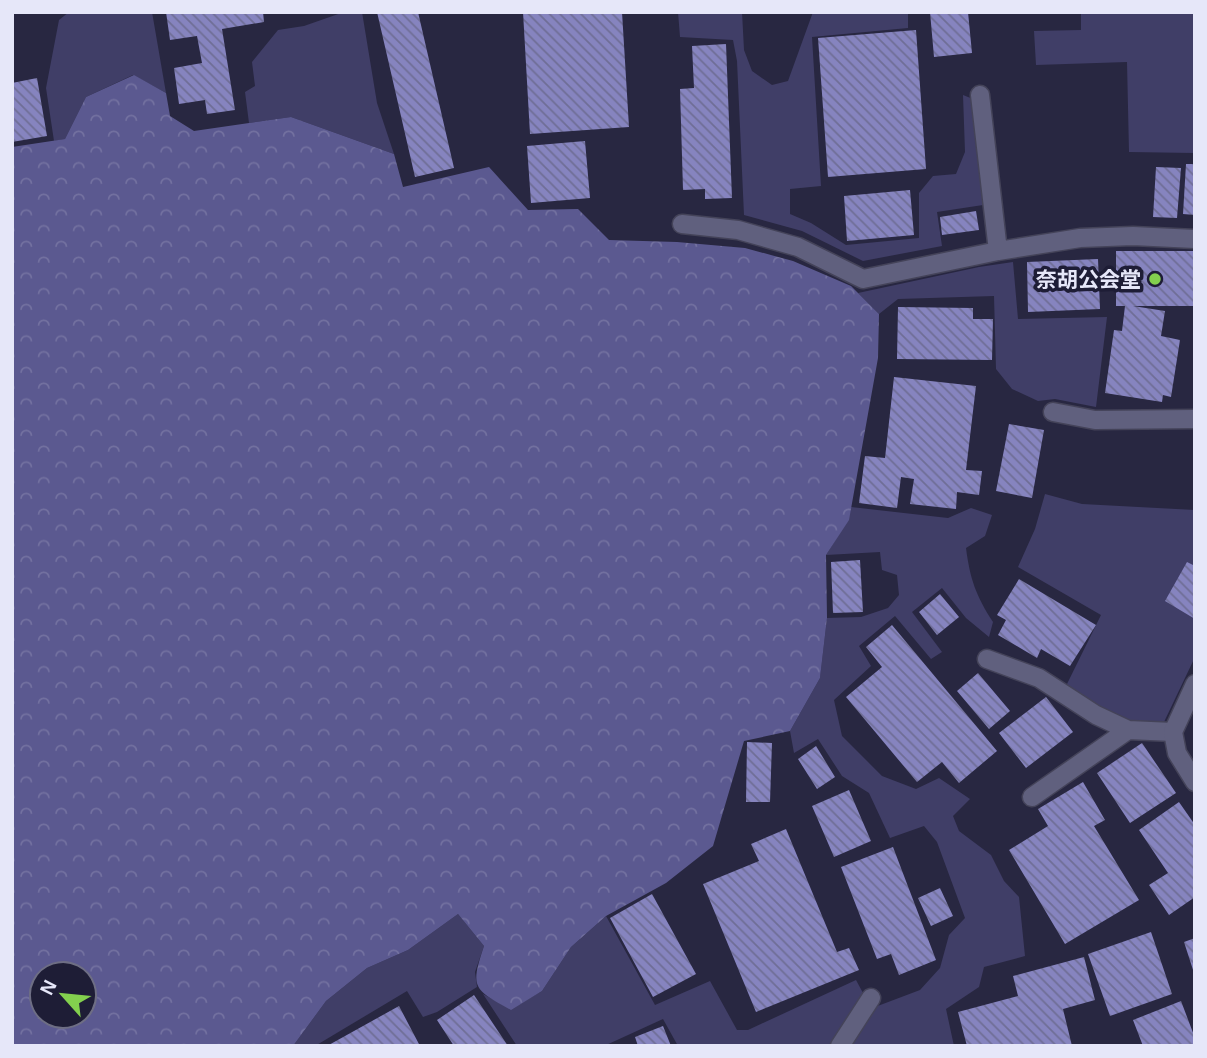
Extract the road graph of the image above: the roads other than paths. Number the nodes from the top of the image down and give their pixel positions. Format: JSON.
{"nodes":[{"id":1,"x":980,"y":95,"type":"dead end"},
{"id":2,"x":681,"y":224,"type":"dead end"},
{"id":3,"x":1195,"y":239,"type":"edge"},
{"id":4,"x":998,"y":251,"type":"junction"},
{"id":5,"x":1053,"y":412,"type":"dead end"},
{"id":6,"x":1195,"y":419,"type":"edge"},
{"id":7,"x":987,"y":659,"type":"dead end"},
{"id":8,"x":1195,"y":684,"type":"edge"},
{"id":9,"x":1128,"y":730,"type":"junction"},
{"id":10,"x":1172,"y":732,"type":"junction"},
{"id":11,"x":1195,"y":782,"type":"edge"},
{"id":12,"x":1032,"y":797,"type":"dead end"},
{"id":13,"x":871,"y":998,"type":"dead end"},
{"id":14,"x":840,"y":1046,"type":"edge"}],
"edges":[{"from":1,"to":4,"type":"street"},
{"from":2,"to":4,"type":"street"},
{"from":3,"to":4,"type":"street"},
{"from":5,"to":6,"type":"street"},
{"from":7,"to":9,"type":"street"},
{"from":8,"to":10,"type":"street"},
{"from":9,"to":10,"type":"street"},
{"from":9,"to":12,"type":"street"},
{"from":10,"to":11,"type":"street"},
{"from":13,"to":14,"type":"street"}]}
